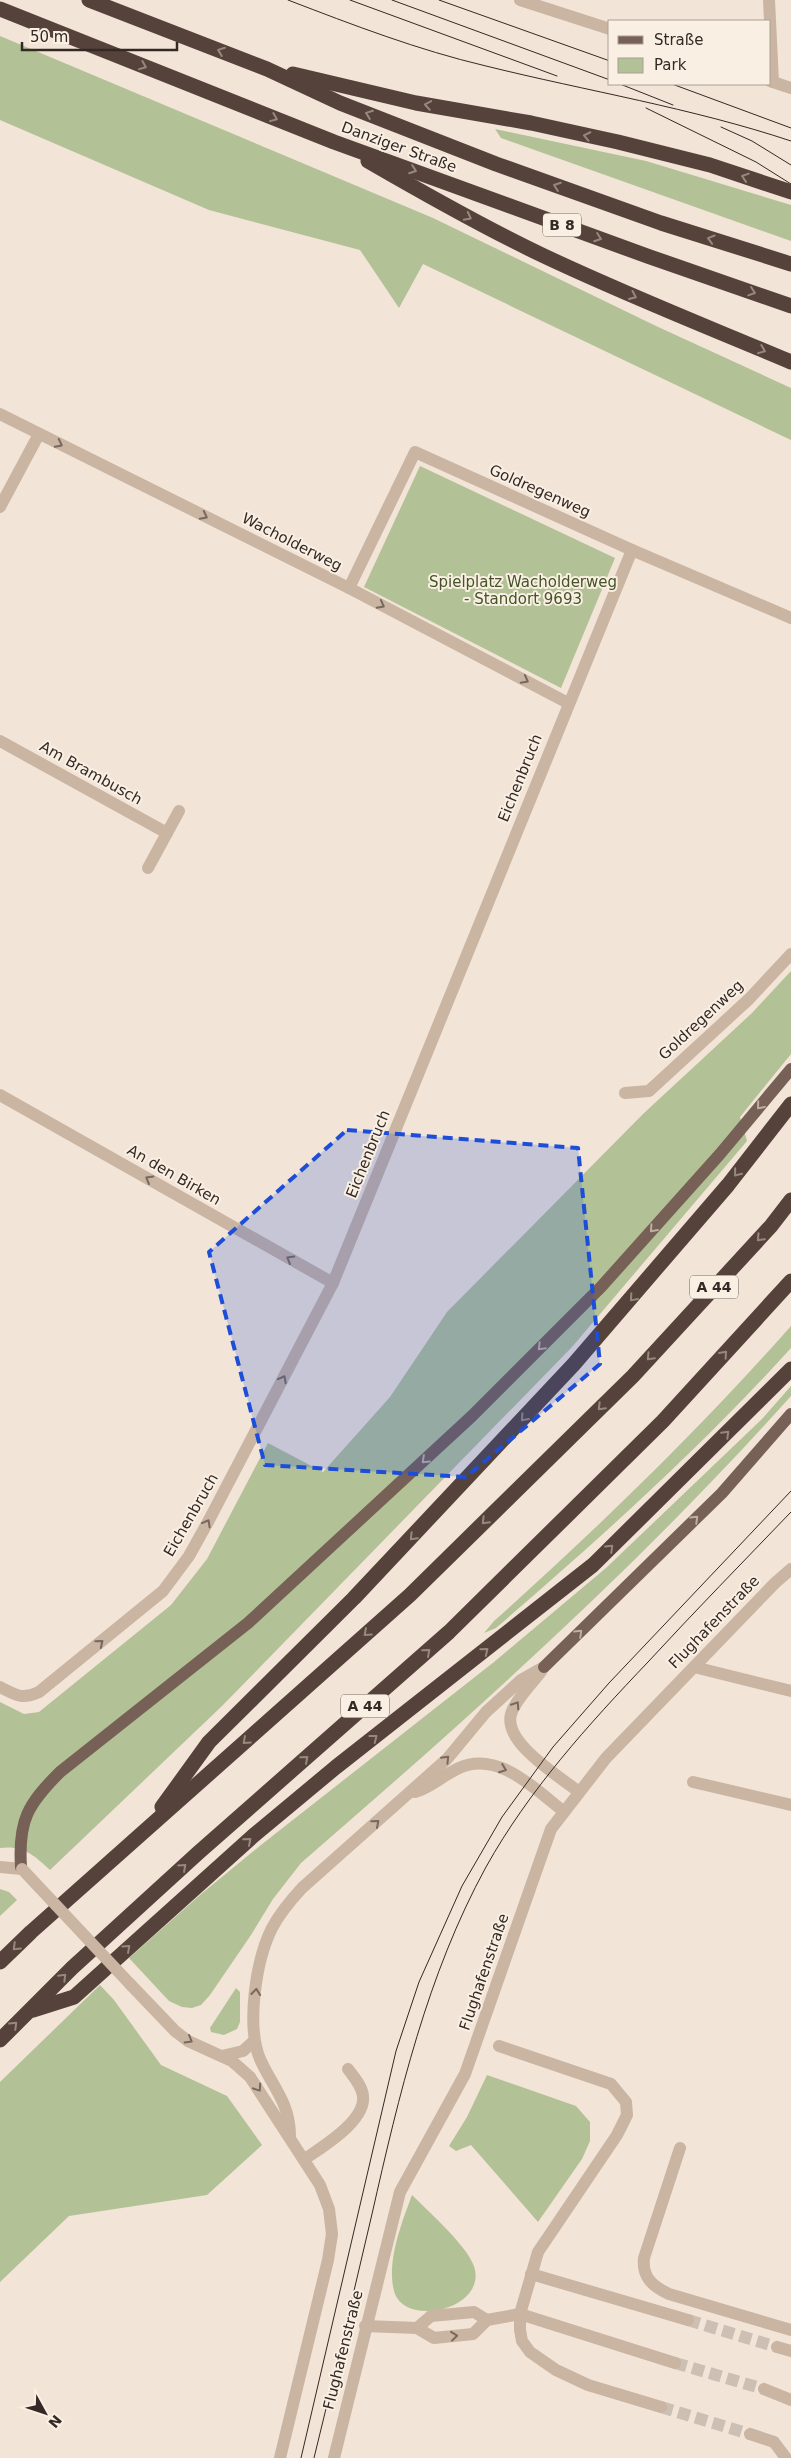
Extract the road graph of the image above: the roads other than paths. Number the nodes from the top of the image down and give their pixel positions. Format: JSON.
{"nodes":[{"id":1,"x":89,"y":0,"type":"edge"},
{"id":2,"x":520,"y":0,"type":"edge"},
{"id":3,"x":769,"y":0,"type":"edge"},
{"id":4,"x":0,"y":9,"type":"edge"},
{"id":5,"x":769,"y":20,"type":"edge"},
{"id":6,"x":608,"y":28,"type":"edge"},
{"id":7,"x":267,"y":69,"type":"junction"},
{"id":8,"x":771,"y":81,"type":"edge"},
{"id":9,"x":791,"y":88,"type":"edge"},
{"id":10,"x":334,"y":142,"type":"junction"},
{"id":11,"x":791,"y":192,"type":"edge"},
{"id":12,"x":791,"y":264,"type":"edge"},
{"id":13,"x":791,"y":306,"type":"edge"},
{"id":14,"x":791,"y":362,"type":"edge"},
{"id":15,"x":0,"y":414,"type":"edge"},
{"id":16,"x":39,"y":434,"type":"junction"},
{"id":17,"x":0,"y":507,"type":"edge"},
{"id":18,"x":632,"y":550,"type":"junction"},
{"id":19,"x":349,"y":588,"type":"junction"},
{"id":20,"x":791,"y":618,"type":"edge"},
{"id":21,"x":568,"y":703,"type":"junction"},
{"id":22,"x":0,"y":742,"type":"edge"},
{"id":23,"x":179,"y":811,"type":"dead end"},
{"id":24,"x":167,"y":834,"type":"junction"},
{"id":25,"x":148,"y":868,"type":"dead end"},
{"id":26,"x":791,"y":954,"type":"edge"},
{"id":27,"x":791,"y":1069,"type":"edge"},
{"id":28,"x":624,"y":1093,"type":"dead end"},
{"id":29,"x":0,"y":1094,"type":"edge"},
{"id":30,"x":791,"y":1104,"type":"edge"},
{"id":31,"x":791,"y":1200,"type":"edge"},
{"id":32,"x":791,"y":1281,"type":"edge"},
{"id":33,"x":333,"y":1283,"type":"junction"},
{"id":34,"x":791,"y":1369,"type":"edge"},
{"id":35,"x":791,"y":1414,"type":"edge"},
{"id":36,"x":791,"y":1569,"type":"edge"},
{"id":37,"x":544,"y":1667,"type":"junction"},
{"id":38,"x":694,"y":1667,"type":"junction"},
{"id":39,"x":0,"y":1686,"type":"edge"},
{"id":40,"x":791,"y":1691,"type":"edge"},
{"id":41,"x":693,"y":1782,"type":"dead end"},
{"id":42,"x":578,"y":1792,"type":"junction"},
{"id":43,"x":410,"y":1793,"type":"junction"},
{"id":44,"x":791,"y":1804,"type":"edge"},
{"id":45,"x":563,"y":1811,"type":"junction"},
{"id":46,"x":145,"y":1831,"type":"junction"},
{"id":47,"x":0,"y":1867,"type":"edge"},
{"id":48,"x":22,"y":1868,"type":"junction"},
{"id":49,"x":0,"y":1962,"type":"edge"},
{"id":50,"x":29,"y":2011,"type":"junction"},
{"id":51,"x":0,"y":2040,"type":"edge"},
{"id":52,"x":254,"y":2041,"type":"junction"},
{"id":53,"x":499,"y":2046,"type":"dead end"},
{"id":54,"x":222,"y":2056,"type":"junction"},
{"id":55,"x":348,"y":2069,"type":"dead end"},
{"id":56,"x":290,"y":2136,"type":"junction"},
{"id":57,"x":680,"y":2148,"type":"dead end"},
{"id":58,"x":305,"y":2159,"type":"junction"},
{"id":59,"x":531,"y":2274,"type":"junction"},
{"id":60,"x":520,"y":2314,"type":"junction"},
{"id":61,"x":487,"y":2320,"type":"junction"},
{"id":62,"x":688,"y":2320,"type":"tunnel mouth"},
{"id":63,"x":365,"y":2326,"type":"junction"},
{"id":64,"x":417,"y":2328,"type":"junction"},
{"id":65,"x":791,"y":2330,"type":"edge"},
{"id":66,"x":776,"y":2347,"type":"tunnel mouth"},
{"id":67,"x":791,"y":2350,"type":"edge"},
{"id":68,"x":675,"y":2363,"type":"tunnel mouth"},
{"id":69,"x":764,"y":2389,"type":"tunnel mouth"},
{"id":70,"x":791,"y":2400,"type":"edge"},
{"id":71,"x":662,"y":2407,"type":"tunnel mouth"},
{"id":72,"x":750,"y":2434,"type":"tunnel mouth"},
{"id":73,"x":280,"y":2458,"type":"edge"},
{"id":74,"x":334,"y":2458,"type":"edge"},
{"id":75,"x":786,"y":2458,"type":"edge"}],
"edges":[{"from":7,"to":1,"type":"highway","name":"Danziger Straße","number":"B 8","one_way":true},
{"from":2,"to":6,"type":"street"},
{"from":3,"to":5,"type":"street"},
{"from":4,"to":10,"type":"highway","name":"Danziger Straße","number":"B 8","one_way":true},
{"from":11,"to":7,"type":"highway","one_way":true},
{"from":12,"to":7,"type":"highway","name":"Danziger Straße","number":"B 8","one_way":true},
{"from":8,"to":9,"type":"street"},
{"from":10,"to":13,"type":"highway","name":"Danziger Straße","number":"B 8","one_way":true},
{"from":10,"to":14,"type":"highway","one_way":true},
{"from":15,"to":16,"type":"street","name":"Wacholderweg"},
{"from":16,"to":17,"type":"street"},
{"from":16,"to":19,"type":"street","name":"Wacholderweg","one_way":true},
{"from":18,"to":19,"type":"street","name":"Goldregenweg"},
{"from":18,"to":20,"type":"street","name":"Goldregenweg"},
{"from":18,"to":21,"type":"street","name":"Eichenbruch"},
{"from":19,"to":21,"type":"street","name":"Wacholderweg","one_way":true},
{"from":21,"to":33,"type":"street","name":"Eichenbruch"},
{"from":22,"to":24,"type":"street","name":"Am Brambusch"},
{"from":23,"to":24,"type":"street"},
{"from":24,"to":25,"type":"street"},
{"from":26,"to":28,"type":"street","name":"Goldregenweg"},
{"from":27,"to":48,"type":"main road","one_way":true},
{"from":33,"to":29,"type":"street","name":"An den Birken","one_way":true},
{"from":30,"to":46,"type":"highway","one_way":true},
{"from":31,"to":46,"type":"highway","number":"A 44","one_way":true},
{"from":50,"to":32,"type":"highway","number":"A 44","one_way":true},
{"from":39,"to":33,"type":"street","name":"Eichenbruch","one_way":true},
{"from":50,"to":34,"type":"highway","one_way":true},
{"from":37,"to":35,"type":"main road","one_way":true},
{"from":36,"to":38,"type":"street","name":"Flughafenstraße"},
{"from":42,"to":37,"type":"street","one_way":true},
{"from":43,"to":37,"type":"street","one_way":true},
{"from":38,"to":40,"type":"street"},
{"from":38,"to":42,"type":"street","name":"Flughafenstraße"},
{"from":41,"to":44,"type":"street"},
{"from":42,"to":45,"type":"street","name":"Flughafenstraße"},
{"from":43,"to":45,"type":"street","one_way":true},
{"from":52,"to":43,"type":"street","one_way":true},
{"from":45,"to":63,"type":"street","name":"Flughafenstraße"},
{"from":46,"to":49,"type":"highway","number":"A 44","one_way":true},
{"from":47,"to":48,"type":"street"},
{"from":48,"to":54,"type":"street","one_way":true,"bridge":true},
{"from":51,"to":50,"type":"highway","number":"A 44","one_way":true},
{"from":52,"to":54,"type":"street"},
{"from":52,"to":56,"type":"street"},
{"from":53,"to":59,"type":"street"},
{"from":54,"to":56,"type":"street","one_way":true},
{"from":55,"to":58,"type":"street"},
{"from":56,"to":58,"type":"street"},
{"from":57,"to":65,"type":"street"},
{"from":58,"to":73,"type":"street"},
{"from":59,"to":60,"type":"street"},
{"from":59,"to":62,"type":"street"},
{"from":60,"to":61,"type":"street"},
{"from":60,"to":68,"type":"street"},
{"from":60,"to":71,"type":"street"},
{"from":61,"to":64,"type":"street"},
{"from":64,"to":61,"type":"street","one_way":true},
{"from":63,"to":64,"type":"street"},
{"from":63,"to":74,"type":"street","name":"Flughafenstraße"},
{"from":66,"to":67,"type":"street"},
{"from":69,"to":70,"type":"street"},
{"from":72,"to":75,"type":"street"}]}
